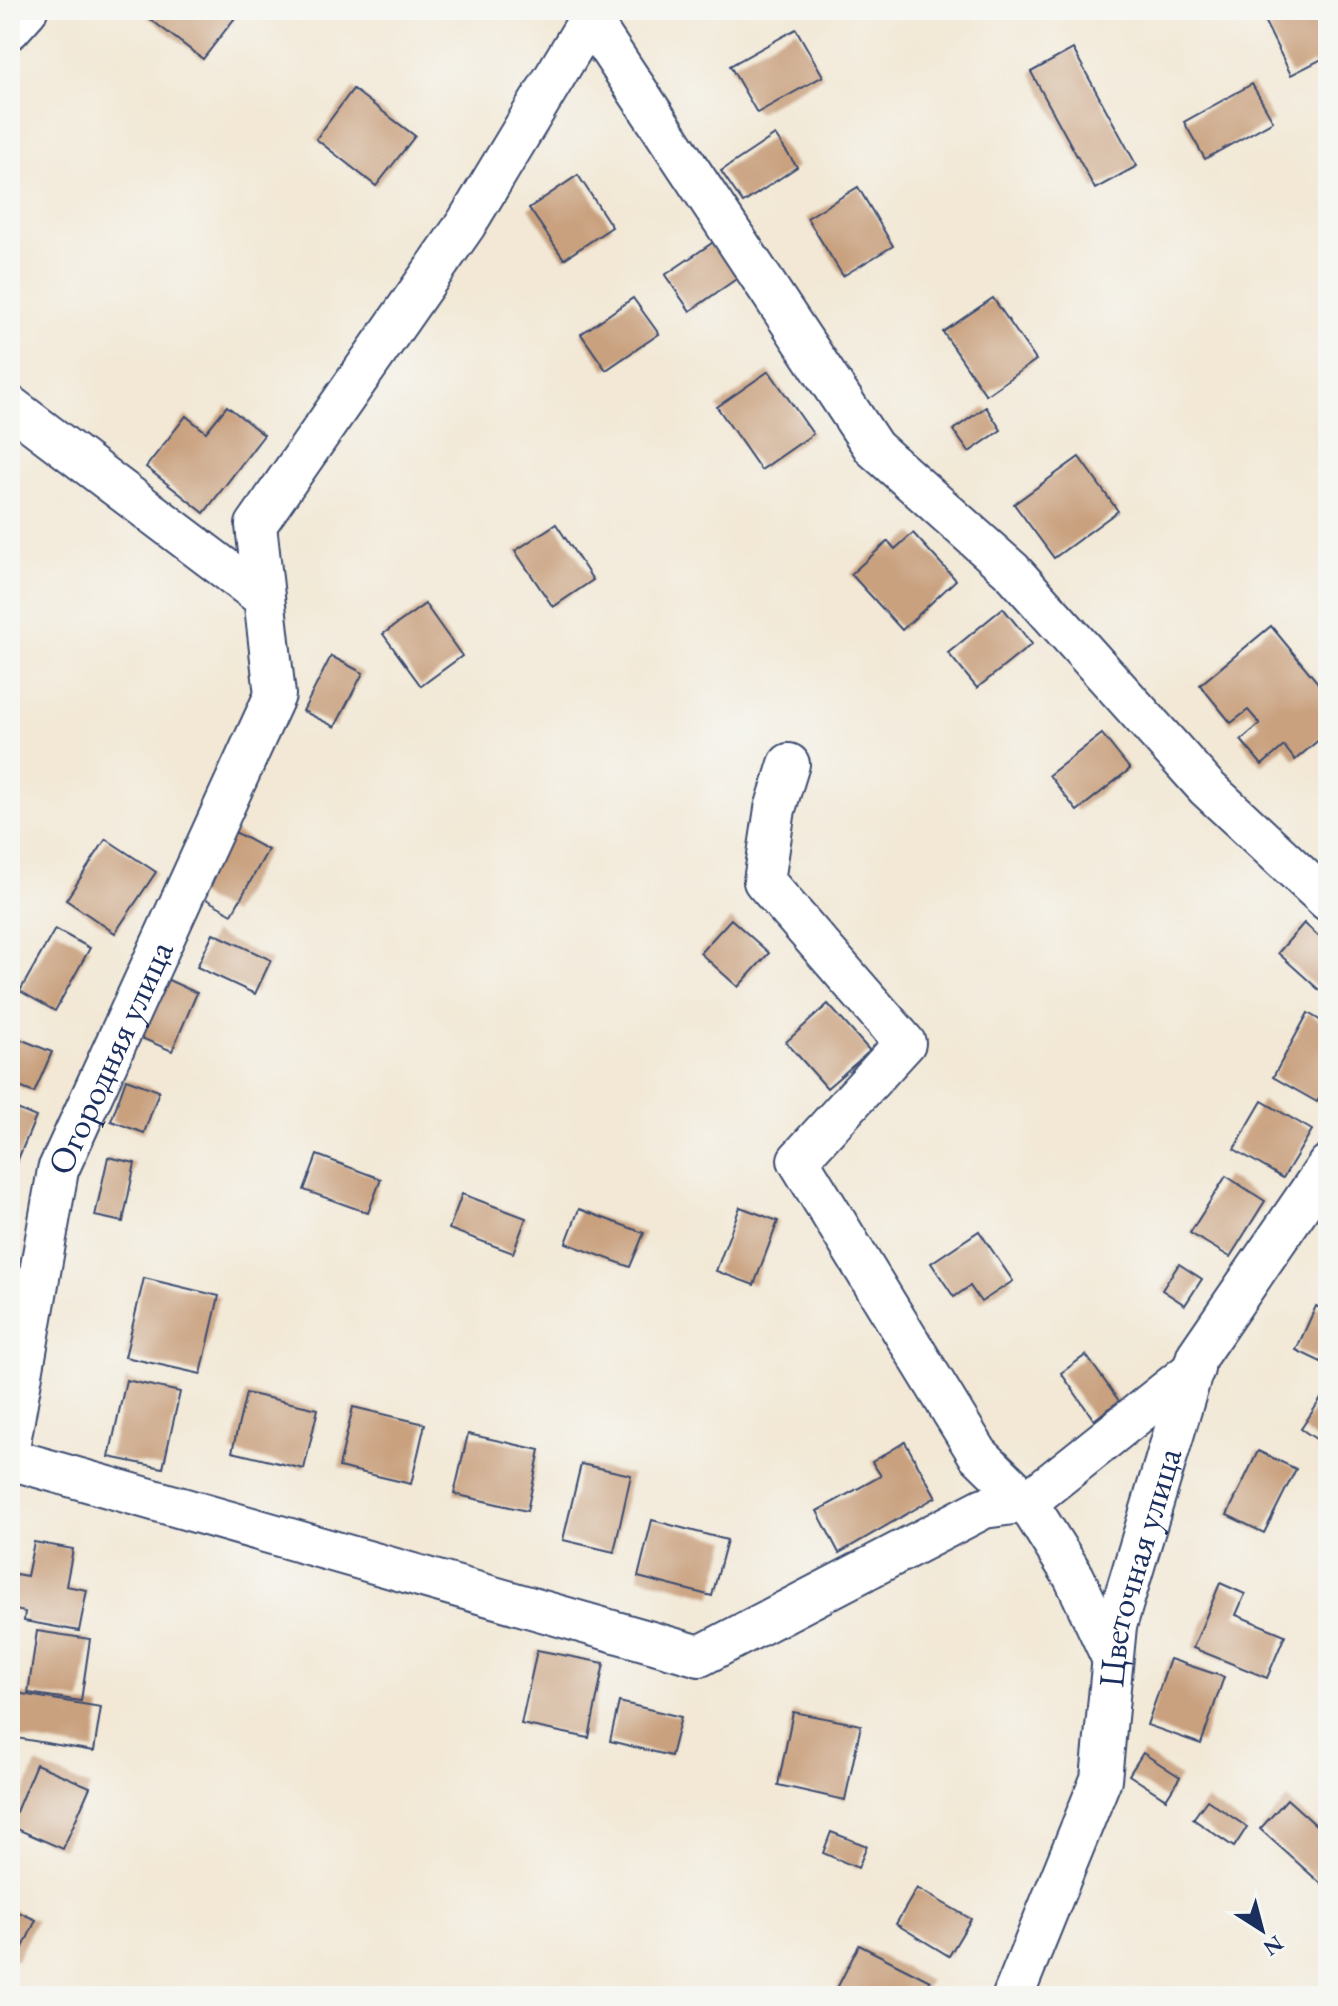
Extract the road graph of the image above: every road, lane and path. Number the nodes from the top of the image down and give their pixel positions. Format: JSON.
{"nodes":[{"id":1,"x":27,"y":10,"type":"edge"},
{"id":2,"x":592,"y":14,"type":"edge"},
{"id":3,"x":10,"y":29,"type":"edge"},
{"id":4,"x":10,"y":406,"type":"edge"},
{"id":5,"x":264,"y":598,"type":"junction"},
{"id":6,"x":789,"y":764,"type":"dead end"},
{"id":7,"x":1328,"y":901,"type":"edge"},
{"id":8,"x":1328,"y":1165,"type":"edge"},
{"id":9,"x":1194,"y":1369,"type":"junction"},
{"id":10,"x":10,"y":1442,"type":"edge"},
{"id":11,"x":10,"y":1459,"type":"edge"},
{"id":12,"x":1027,"y":1502,"type":"junction"},
{"id":13,"x":1112,"y":1658,"type":"junction"},
{"id":14,"x":1013,"y":1996,"type":"edge"}],
"edges":[{"from":1,"to":3,"type":"street"},
{"from":2,"to":5,"type":"street"},
{"from":2,"to":7,"type":"street"},
{"from":4,"to":5,"type":"street"},
{"from":5,"to":10,"type":"street","name":"Огородняя улица"},
{"from":6,"to":12,"type":"street"},
{"from":8,"to":9,"type":"street","name":"Цветочная улица"},
{"from":9,"to":12,"type":"street"},
{"from":9,"to":13,"type":"street","name":"Цветочная улица"},
{"from":11,"to":12,"type":"street"},
{"from":12,"to":13,"type":"street"},
{"from":13,"to":14,"type":"street","name":"Цветочная улица"}]}
